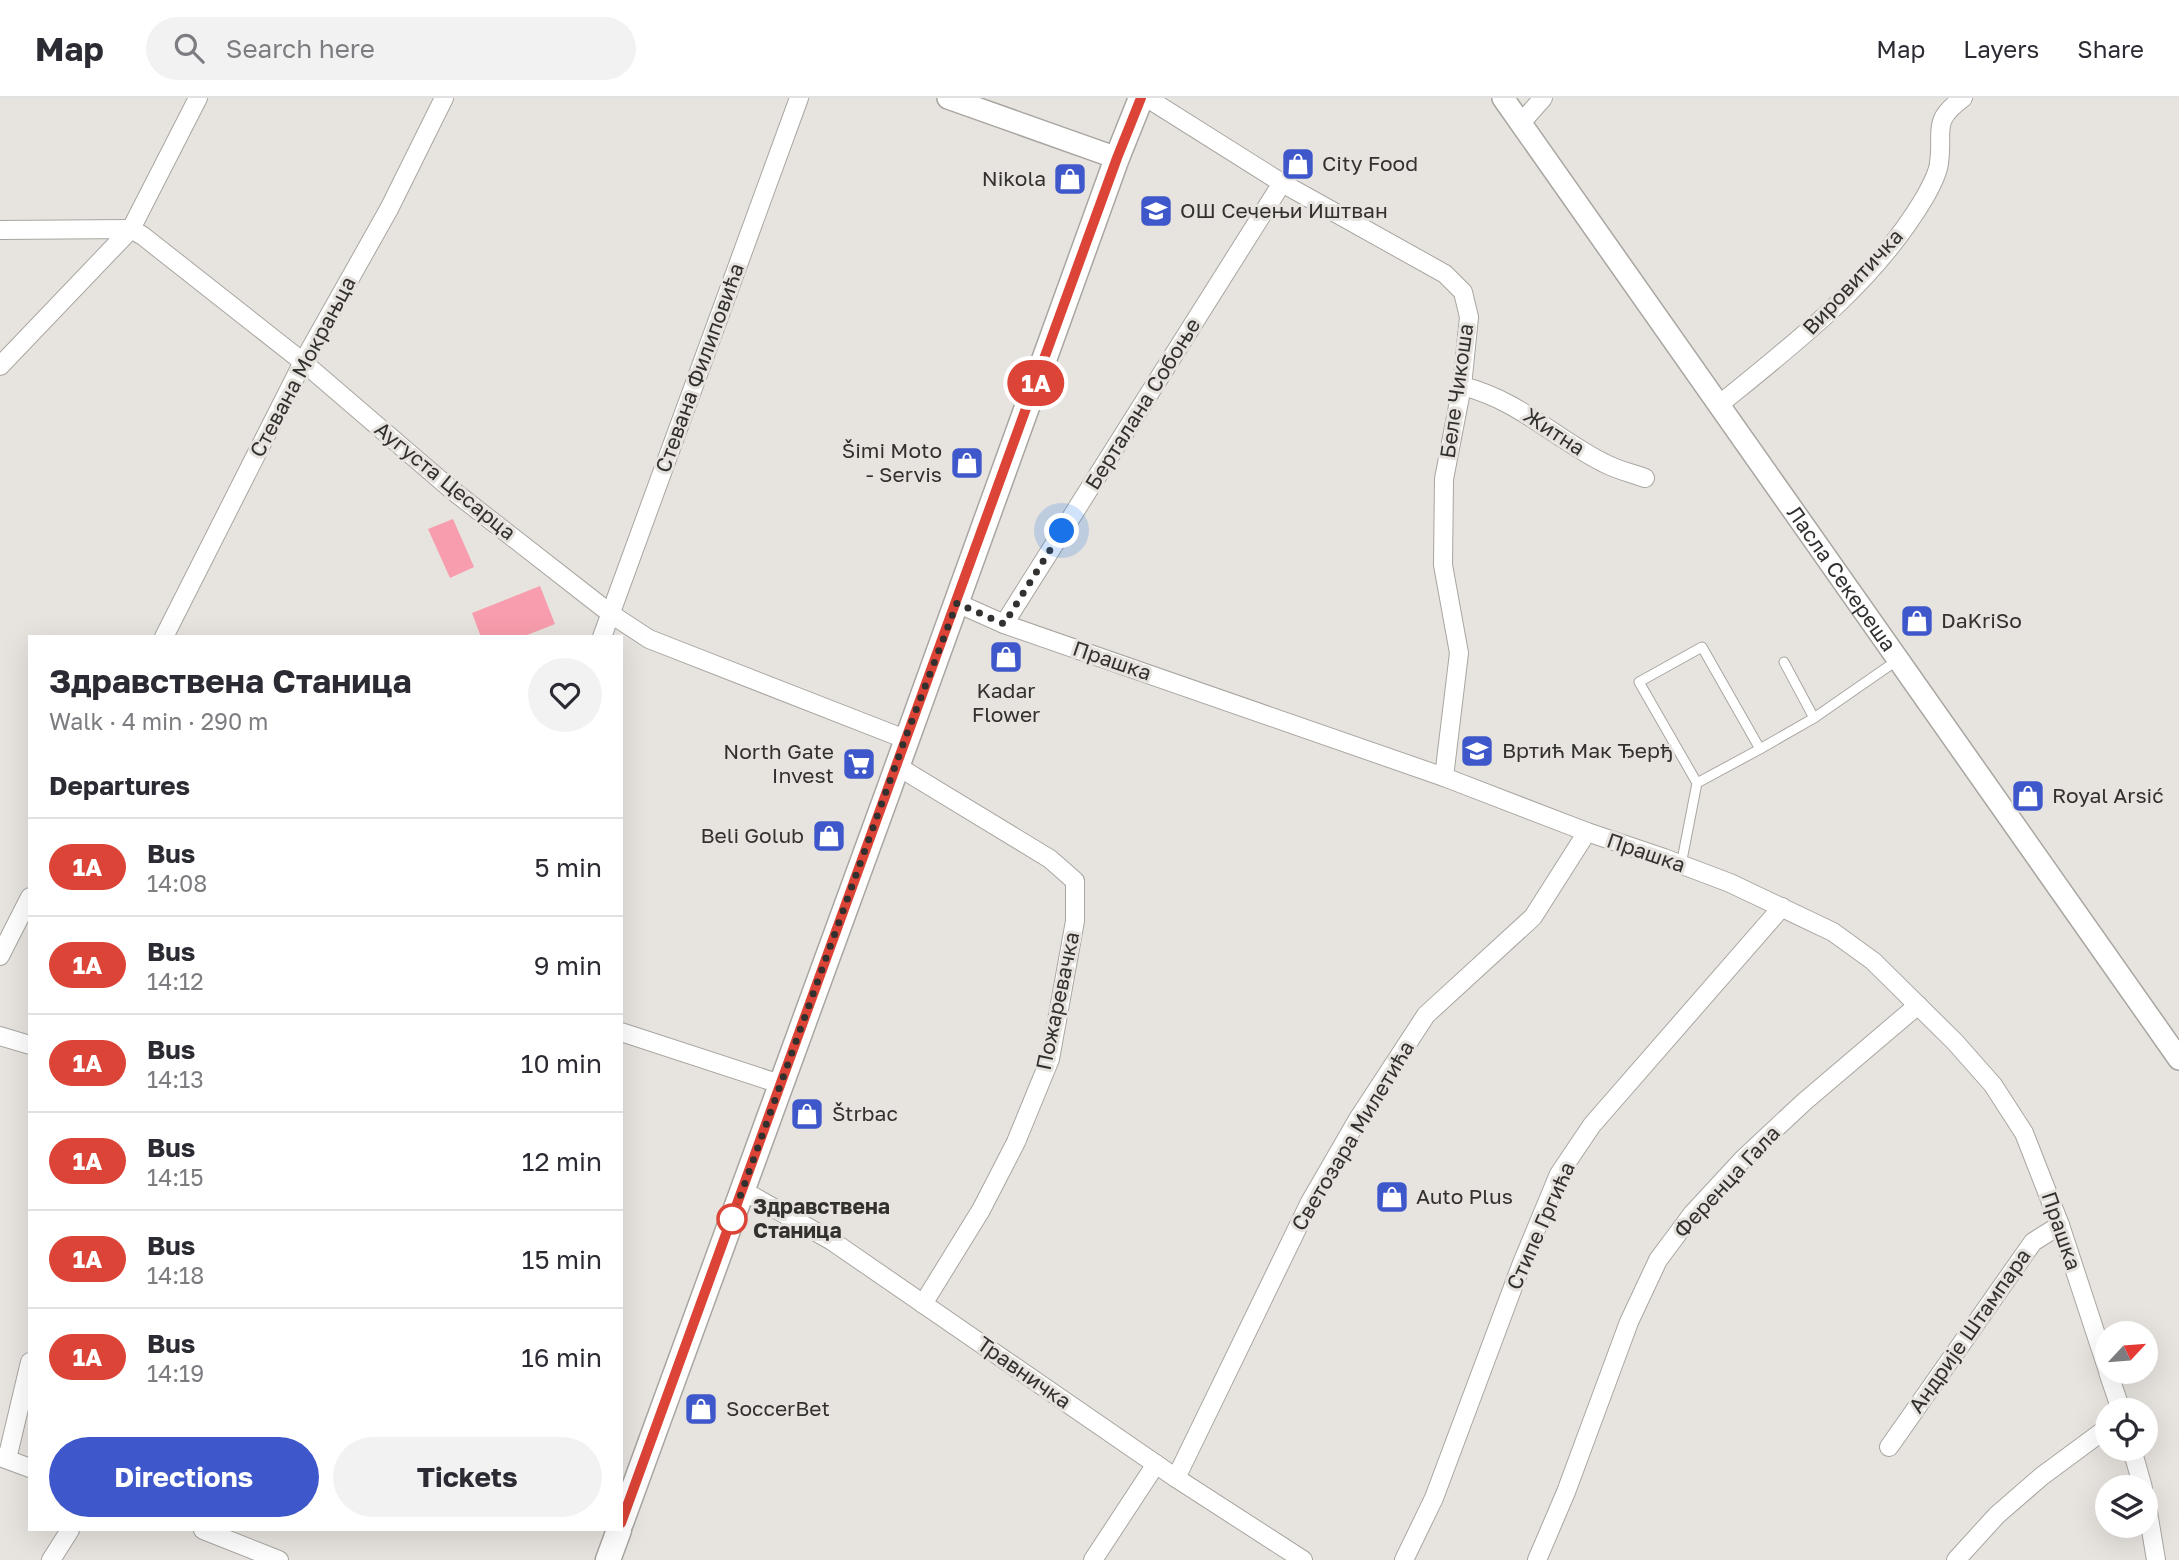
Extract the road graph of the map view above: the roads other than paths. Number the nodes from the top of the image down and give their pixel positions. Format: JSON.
{"nodes":[{"id":1,"x":198,"y":98,"type":"edge"},
{"id":2,"x":444,"y":98,"type":"edge"},
{"id":3,"x":799,"y":98,"type":"edge"},
{"id":4,"x":948,"y":98,"type":"edge"},
{"id":5,"x":1141,"y":98,"type":"edge"},
{"id":6,"x":1147,"y":98,"type":"edge"},
{"id":7,"x":1503,"y":98,"type":"edge"},
{"id":8,"x":1543,"y":98,"type":"edge"},
{"id":9,"x":1963,"y":98,"type":"edge"},
{"id":10,"x":1520,"y":124,"type":"junction"},
{"id":11,"x":1117,"y":158,"type":"junction"},
{"id":12,"x":1282,"y":183,"type":"junction"},
{"id":13,"x":131,"y":229,"type":"junction"},
{"id":14,"x":0,"y":230,"type":"edge"},
{"id":15,"x":303,"y":362,"type":"junction"},
{"id":16,"x":0,"y":366,"type":"edge"},
{"id":17,"x":1462,"y":386,"type":"junction"},
{"id":18,"x":1720,"y":404,"type":"junction"},
{"id":19,"x":1645,"y":478,"type":"dead end"},
{"id":20,"x":957,"y":603,"type":"junction"},
{"id":21,"x":611,"y":614,"type":"junction"},
{"id":22,"x":1004,"y":624,"type":"junction"},
{"id":23,"x":165,"y":635,"type":"edge"},
{"id":24,"x":603,"y":635,"type":"edge"},
{"id":25,"x":1899,"y":659,"type":"junction"},
{"id":26,"x":1784,"y":662,"type":"dead end"},
{"id":27,"x":1814,"y":718,"type":"junction"},
{"id":28,"x":905,"y":739,"type":"junction"},
{"id":29,"x":1760,"y":749,"type":"junction"},
{"id":30,"x":897,"y":766,"type":"junction"},
{"id":31,"x":1444,"y":777,"type":"junction"},
{"id":32,"x":1697,"y":783,"type":"junction"},
{"id":33,"x":1587,"y":832,"type":"junction"},
{"id":34,"x":1681,"y":864,"type":"junction"},
{"id":35,"x":28,"y":901,"type":"edge"},
{"id":36,"x":1782,"y":907,"type":"junction"},
{"id":37,"x":0,"y":956,"type":"edge"},
{"id":38,"x":1918,"y":1005,"type":"junction"},
{"id":39,"x":623,"y":1033,"type":"edge"},
{"id":40,"x":0,"y":1036,"type":"edge"},
{"id":41,"x":28,"y":1044,"type":"edge"},
{"id":42,"x":2179,"y":1059,"type":"edge"},
{"id":43,"x":780,"y":1084,"type":"junction"},
{"id":44,"x":742,"y":1190,"type":"junction"},
{"id":45,"x":2060,"y":1224,"type":"junction"},
{"id":46,"x":923,"y":1304,"type":"junction"},
{"id":47,"x":2095,"y":1330,"type":"edge"},
{"id":48,"x":28,"y":1369,"type":"edge"},
{"id":49,"x":2095,"y":1437,"type":"edge"},
{"id":50,"x":1889,"y":1447,"type":"dead end"},
{"id":51,"x":3,"y":1458,"type":"edge"},
{"id":52,"x":1156,"y":1464,"type":"junction"},
{"id":53,"x":28,"y":1467,"type":"edge"},
{"id":54,"x":1176,"y":1479,"type":"junction"},
{"id":55,"x":623,"y":1517,"type":"edge"},
{"id":56,"x":69,"y":1531,"type":"edge"},
{"id":57,"x":206,"y":1531,"type":"edge"},
{"id":58,"x":619,"y":1531,"type":"edge"},
{"id":59,"x":2152,"y":1538,"type":"edge"},
{"id":60,"x":51,"y":1560,"type":"edge"},
{"id":61,"x":279,"y":1560,"type":"edge"},
{"id":62,"x":608,"y":1560,"type":"edge"},
{"id":63,"x":1093,"y":1560,"type":"edge"},
{"id":64,"x":1303,"y":1560,"type":"edge"},
{"id":65,"x":1404,"y":1560,"type":"edge"},
{"id":66,"x":1537,"y":1560,"type":"edge"},
{"id":67,"x":1955,"y":1560,"type":"edge"},
{"id":68,"x":2156,"y":1560,"type":"edge"}],
"edges":[{"from":1,"to":13,"type":"street"},
{"from":2,"to":15,"type":"street","name":"Стевана Мокрањца"},
{"from":3,"to":21,"type":"street","name":"Стевана Филиповића"},
{"from":4,"to":11,"type":"street"},
{"from":5,"to":11,"type":"main road"},
{"from":6,"to":12,"type":"street","name":"Беле Чикоша"},
{"from":7,"to":10,"type":"street","name":"Ласла Секереша"},
{"from":8,"to":10,"type":"street"},
{"from":9,"to":18,"type":"street","name":"Вировитичка"},
{"from":10,"to":18,"type":"street","name":"Ласла Секереша"},
{"from":11,"to":20,"type":"main road"},
{"from":12,"to":17,"type":"street","name":"Беле Чикоша"},
{"from":12,"to":22,"type":"street","name":"Берталана Собоње"},
{"from":13,"to":14,"type":"street"},
{"from":13,"to":15,"type":"street","name":"Аугуста Цесарца"},
{"from":13,"to":16,"type":"street"},
{"from":15,"to":21,"type":"street","name":"Аугуста Цесарца"},
{"from":15,"to":23,"type":"street","name":"Стевана Мокрањца"},
{"from":17,"to":19,"type":"street","name":"Житна"},
{"from":17,"to":31,"type":"street","name":"Беле Чикоша"},
{"from":18,"to":25,"type":"street","name":"Ласла Секереша"},
{"from":20,"to":22,"type":"street","name":"Прашка"},
{"from":20,"to":28,"type":"main road"},
{"from":21,"to":24,"type":"street","name":"Стевана Филиповића"},
{"from":21,"to":28,"type":"street","name":"Аугуста Цесарца"},
{"from":22,"to":31,"type":"street","name":"Прашка"},
{"from":25,"to":27,"type":"lane"},
{"from":25,"to":42,"type":"street","name":"Ласла Секереша"},
{"from":26,"to":27,"type":"lane"},
{"from":27,"to":29,"type":"lane"},
{"from":28,"to":30,"type":"main road"},
{"from":29,"to":32,"type":"lane"},
{"from":29,"to":32,"type":"lane"},
{"from":30,"to":43,"type":"main road"},
{"from":30,"to":46,"type":"street","name":"Пожаревачка"},
{"from":31,"to":33,"type":"street","name":"Прашка"},
{"from":32,"to":34,"type":"lane"},
{"from":33,"to":34,"type":"street","name":"Прашка"},
{"from":33,"to":54,"type":"street","name":"Светозара Милетића"},
{"from":34,"to":36,"type":"street","name":"Прашка"},
{"from":35,"to":37,"type":"street"},
{"from":36,"to":38,"type":"street","name":"Прашка"},
{"from":36,"to":65,"type":"street","name":"Стипе Гргића"},
{"from":38,"to":45,"type":"street","name":"Прашка"},
{"from":38,"to":66,"type":"street","name":"Ференца Гала"},
{"from":39,"to":43,"type":"street"},
{"from":40,"to":41,"type":"street"},
{"from":43,"to":44,"type":"main road"},
{"from":44,"to":46,"type":"street","name":"Травничка"},
{"from":44,"to":55,"type":"main road"},
{"from":45,"to":47,"type":"street","name":"Прашка"},
{"from":45,"to":50,"type":"street","name":"Андрије Штампара"},
{"from":46,"to":52,"type":"street","name":"Травничка"},
{"from":48,"to":51,"type":"street"},
{"from":49,"to":67,"type":"street"},
{"from":51,"to":53,"type":"street"},
{"from":52,"to":54,"type":"street","name":"Травничка"},
{"from":52,"to":63,"type":"street"},
{"from":54,"to":64,"type":"street","name":"Травничка"},
{"from":56,"to":60,"type":"street"},
{"from":57,"to":61,"type":"street"},
{"from":58,"to":62,"type":"main road"},
{"from":59,"to":68,"type":"street"}]}
